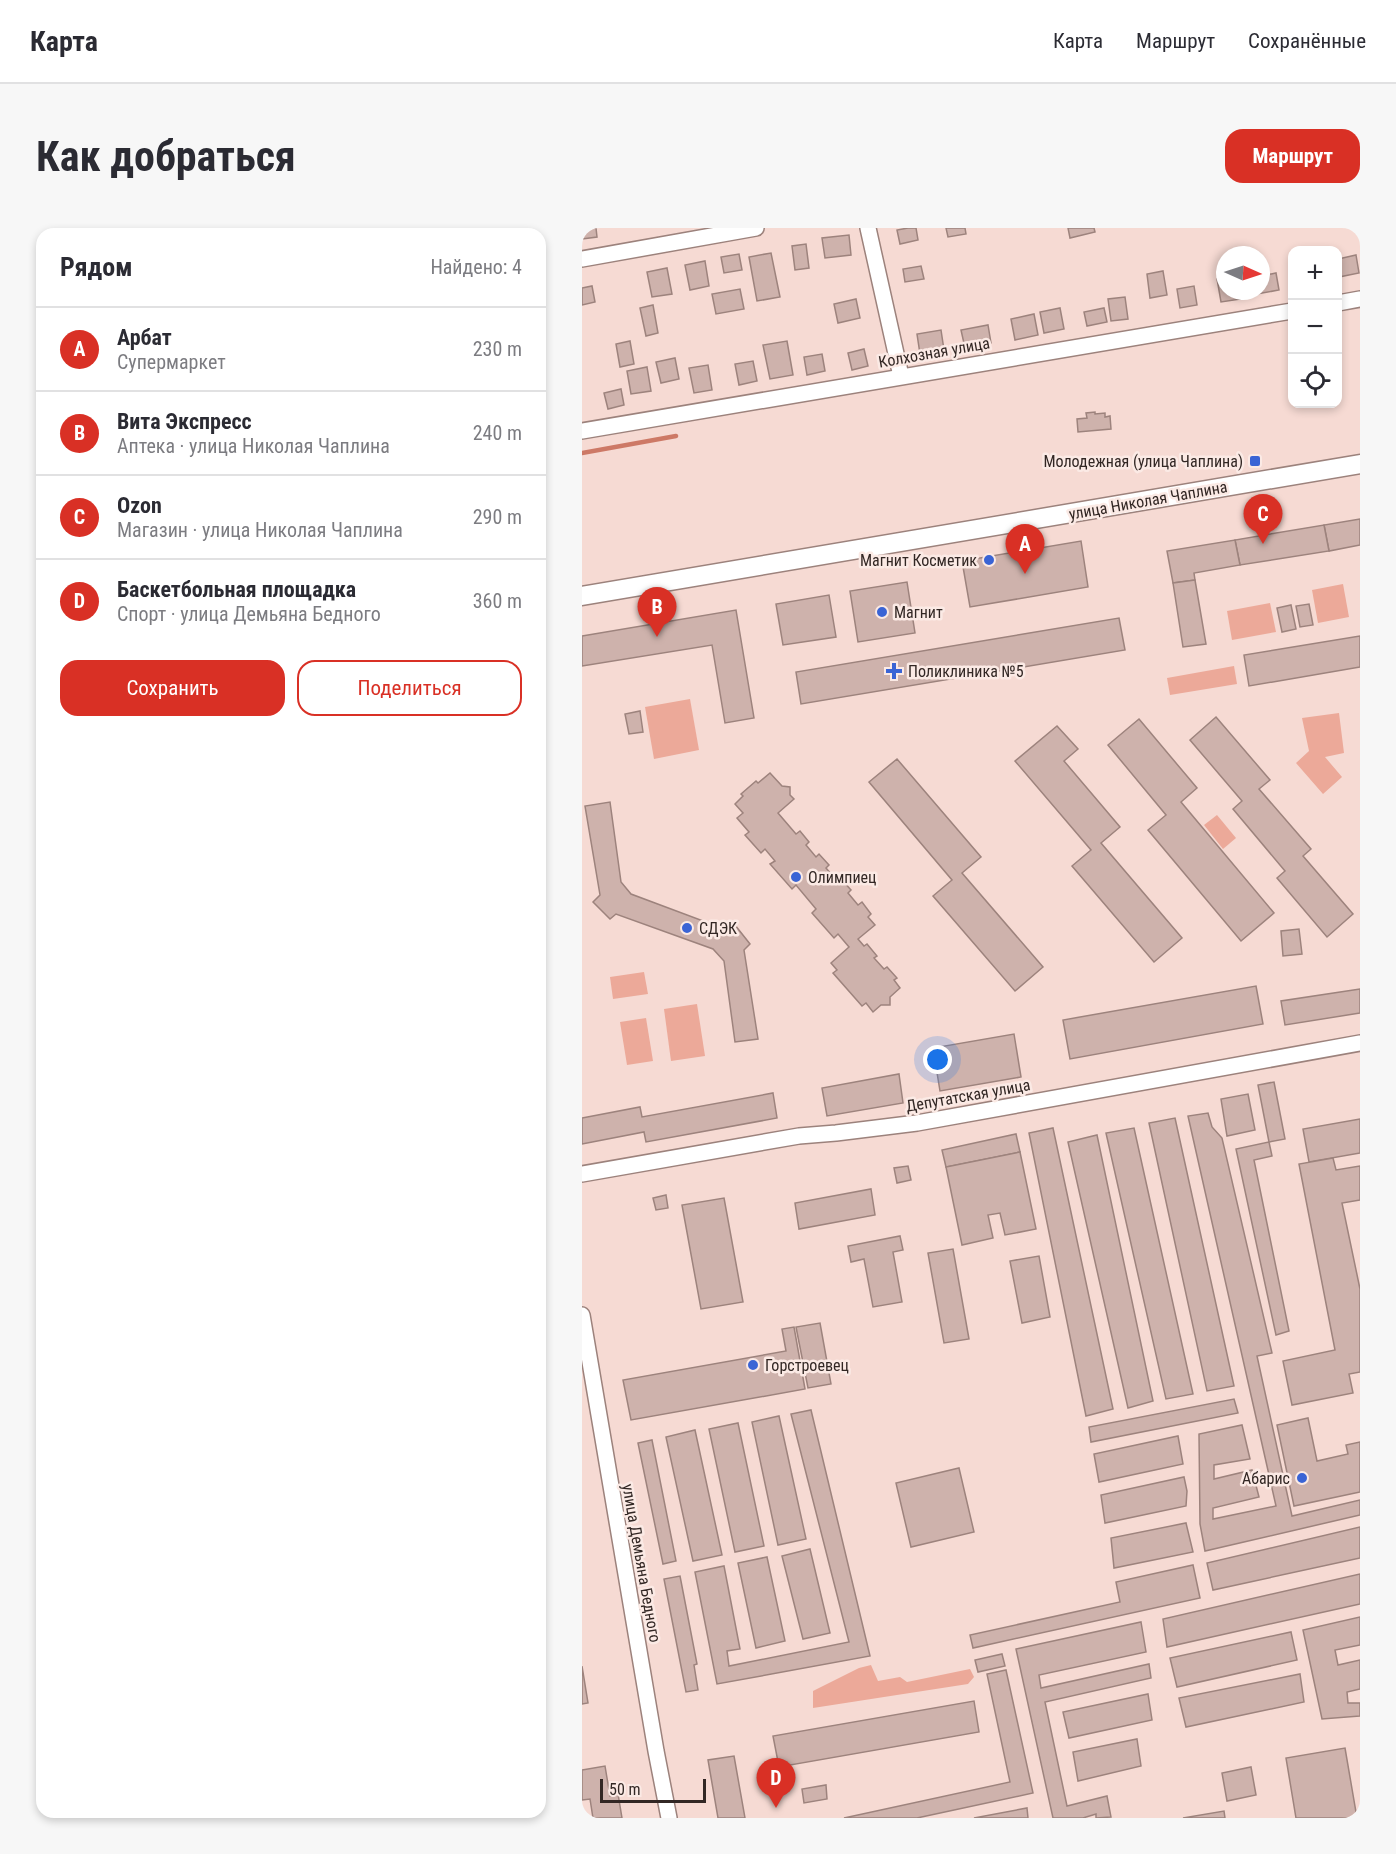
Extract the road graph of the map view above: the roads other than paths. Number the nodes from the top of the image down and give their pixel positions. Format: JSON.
{"nodes":[{"id":1,"x":756,"y":228,"type":"edge"},
{"id":2,"x":868,"y":228,"type":"edge"},
{"id":3,"x":582,"y":259,"type":"edge"},
{"id":4,"x":1360,"y":299,"type":"edge"},
{"id":5,"x":1342,"y":302,"type":"edge"},
{"id":6,"x":1288,"y":312,"type":"edge"},
{"id":7,"x":901,"y":376,"type":"junction"},
{"id":8,"x":582,"y":431,"type":"edge"},
{"id":9,"x":1360,"y":464,"type":"edge"},
{"id":10,"x":582,"y":596,"type":"edge"},
{"id":11,"x":1360,"y":1043,"type":"edge"},
{"id":12,"x":582,"y":1174,"type":"edge"},
{"id":13,"x":582,"y":1315,"type":"edge"},
{"id":14,"x":669,"y":1818,"type":"edge"}],
"edges":[{"from":1,"to":3,"type":"street"},
{"from":2,"to":7,"type":"street"},
{"from":4,"to":5,"type":"street"},
{"from":6,"to":7,"type":"street","name":"Колхозная улица"},
{"from":7,"to":8,"type":"street","name":"Колхозная улица"},
{"from":9,"to":10,"type":"street","name":"улица Николая Чаплина"},
{"from":11,"to":12,"type":"street","name":"Депутатская улица"},
{"from":13,"to":14,"type":"street","name":"улица Демьяна Бедного"}]}
